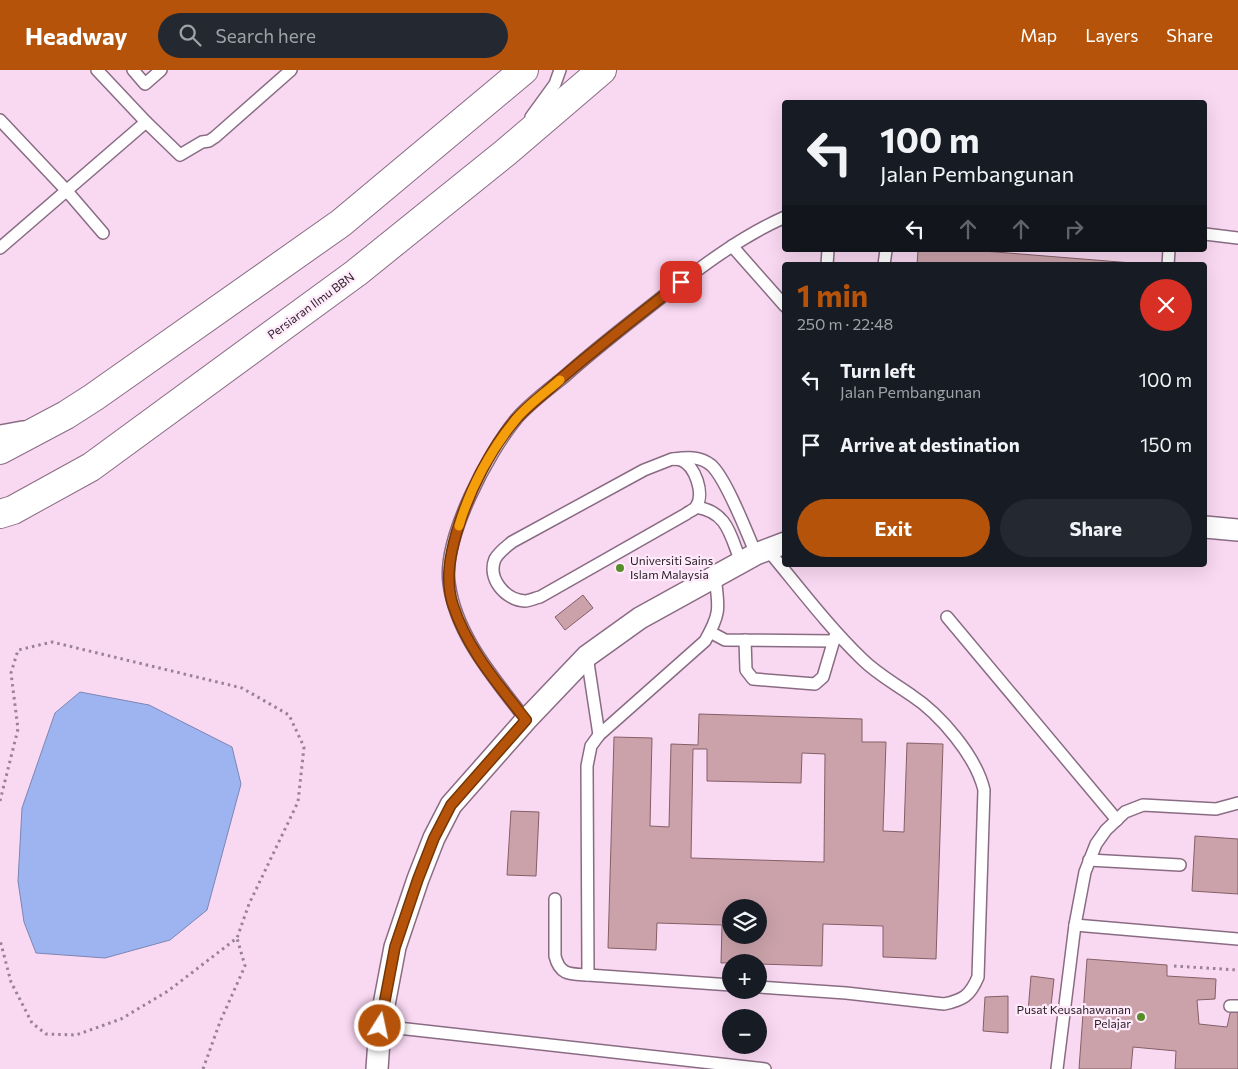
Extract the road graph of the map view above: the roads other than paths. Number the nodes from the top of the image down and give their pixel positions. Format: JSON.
{"nodes":[{"id":1,"x":97,"y":70,"type":"edge"},
{"id":2,"x":133,"y":70,"type":"edge"},
{"id":3,"x":161,"y":70,"type":"edge"},
{"id":4,"x":291,"y":70,"type":"edge"},
{"id":5,"x":524,"y":70,"type":"edge"},
{"id":6,"x":560,"y":70,"type":"edge"},
{"id":7,"x":602,"y":70,"type":"edge"},
{"id":8,"x":0,"y":120,"type":"edge"},
{"id":9,"x":146,"y":122,"type":"junction"},
{"id":10,"x":505,"y":153,"type":"junction"},
{"id":11,"x":66,"y":190,"type":"junction"},
{"id":12,"x":782,"y":219,"type":"edge"},
{"id":13,"x":103,"y":233,"type":"dead end"},
{"id":14,"x":1207,"y":234,"type":"edge"},
{"id":15,"x":1238,"y":238,"type":"edge"},
{"id":16,"x":732,"y":246,"type":"junction"},
{"id":17,"x":0,"y":248,"type":"edge"},
{"id":18,"x":782,"y":303,"type":"edge"},
{"id":19,"x":66,"y":415,"type":"junction"},
{"id":20,"x":0,"y":431,"type":"edge"},
{"id":21,"x":0,"y":450,"type":"edge"},
{"id":22,"x":672,"y":459,"type":"junction"},
{"id":23,"x":696,"y":507,"type":"junction"},
{"id":24,"x":4,"y":515,"type":"edge"},
{"id":25,"x":1207,"y":527,"type":"edge"},
{"id":26,"x":1238,"y":530,"type":"edge"},
{"id":27,"x":762,"y":552,"type":"edge"},
{"id":28,"x":716,"y":577,"type":"junction"},
{"id":29,"x":947,"y":617,"type":"dead end"},
{"id":30,"x":710,"y":632,"type":"junction"},
{"id":31,"x":835,"y":637,"type":"junction"},
{"id":32,"x":745,"y":640,"type":"junction"},
{"id":33,"x":587,"y":656,"type":"junction"},
{"id":34,"x":526,"y":720,"type":"junction"},
{"id":35,"x":599,"y":734,"type":"junction"},
{"id":36,"x":1238,"y":803,"type":"edge"},
{"id":37,"x":1116,"y":820,"type":"junction"},
{"id":38,"x":1090,"y":860,"type":"junction"},
{"id":39,"x":1180,"y":865,"type":"dead end"},
{"id":40,"x":555,"y":899,"type":"dead end"},
{"id":41,"x":1075,"y":925,"type":"junction"},
{"id":42,"x":1238,"y":939,"type":"edge"},
{"id":43,"x":588,"y":975,"type":"junction"},
{"id":44,"x":722,"y":984,"type":"edge"},
{"id":45,"x":767,"y":988,"type":"edge"},
{"id":46,"x":380,"y":1026,"type":"junction"},
{"id":47,"x":378,"y":1069,"type":"edge"},
{"id":48,"x":765,"y":1069,"type":"edge"},
{"id":49,"x":1058,"y":1069,"type":"edge"}],
"edges":[{"from":1,"to":9,"type":"lane"},
{"from":2,"to":3,"type":"lane"},
{"from":4,"to":9,"type":"lane"},
{"from":5,"to":19,"type":"street"},
{"from":6,"to":10,"type":"lane"},
{"from":7,"to":10,"type":"street","name":"Persiaran Ilmu BBN"},
{"from":8,"to":11,"type":"lane"},
{"from":9,"to":11,"type":"lane"},
{"from":10,"to":24,"type":"street","name":"Persiaran Ilmu BBN"},
{"from":11,"to":13,"type":"lane"},
{"from":11,"to":17,"type":"lane"},
{"from":12,"to":16,"type":"lane"},
{"from":14,"to":15,"type":"lane"},
{"from":16,"to":18,"type":"lane"},
{"from":16,"to":34,"type":"lane"},
{"from":19,"to":20,"type":"lane"},
{"from":19,"to":21,"type":"street"},
{"from":22,"to":23,"type":"lane"},
{"from":22,"to":23,"type":"lane"},
{"from":22,"to":27,"type":"lane"},
{"from":23,"to":27,"type":"lane"},
{"from":25,"to":26,"type":"street"},
{"from":27,"to":28,"type":"street"},
{"from":27,"to":31,"type":"lane"},
{"from":28,"to":30,"type":"lane"},
{"from":28,"to":33,"type":"street"},
{"from":29,"to":37,"type":"lane"},
{"from":30,"to":32,"type":"lane"},
{"from":30,"to":35,"type":"lane"},
{"from":31,"to":32,"type":"lane"},
{"from":31,"to":32,"type":"lane"},
{"from":31,"to":45,"type":"lane"},
{"from":33,"to":34,"type":"street"},
{"from":33,"to":35,"type":"lane"},
{"from":34,"to":46,"type":"street"},
{"from":35,"to":43,"type":"lane"},
{"from":36,"to":37,"type":"lane"},
{"from":37,"to":38,"type":"lane"},
{"from":38,"to":39,"type":"lane"},
{"from":38,"to":41,"type":"lane"},
{"from":40,"to":43,"type":"lane"},
{"from":41,"to":42,"type":"lane"},
{"from":41,"to":49,"type":"lane"},
{"from":43,"to":44,"type":"lane"},
{"from":46,"to":47,"type":"street"},
{"from":46,"to":48,"type":"lane"}]}
